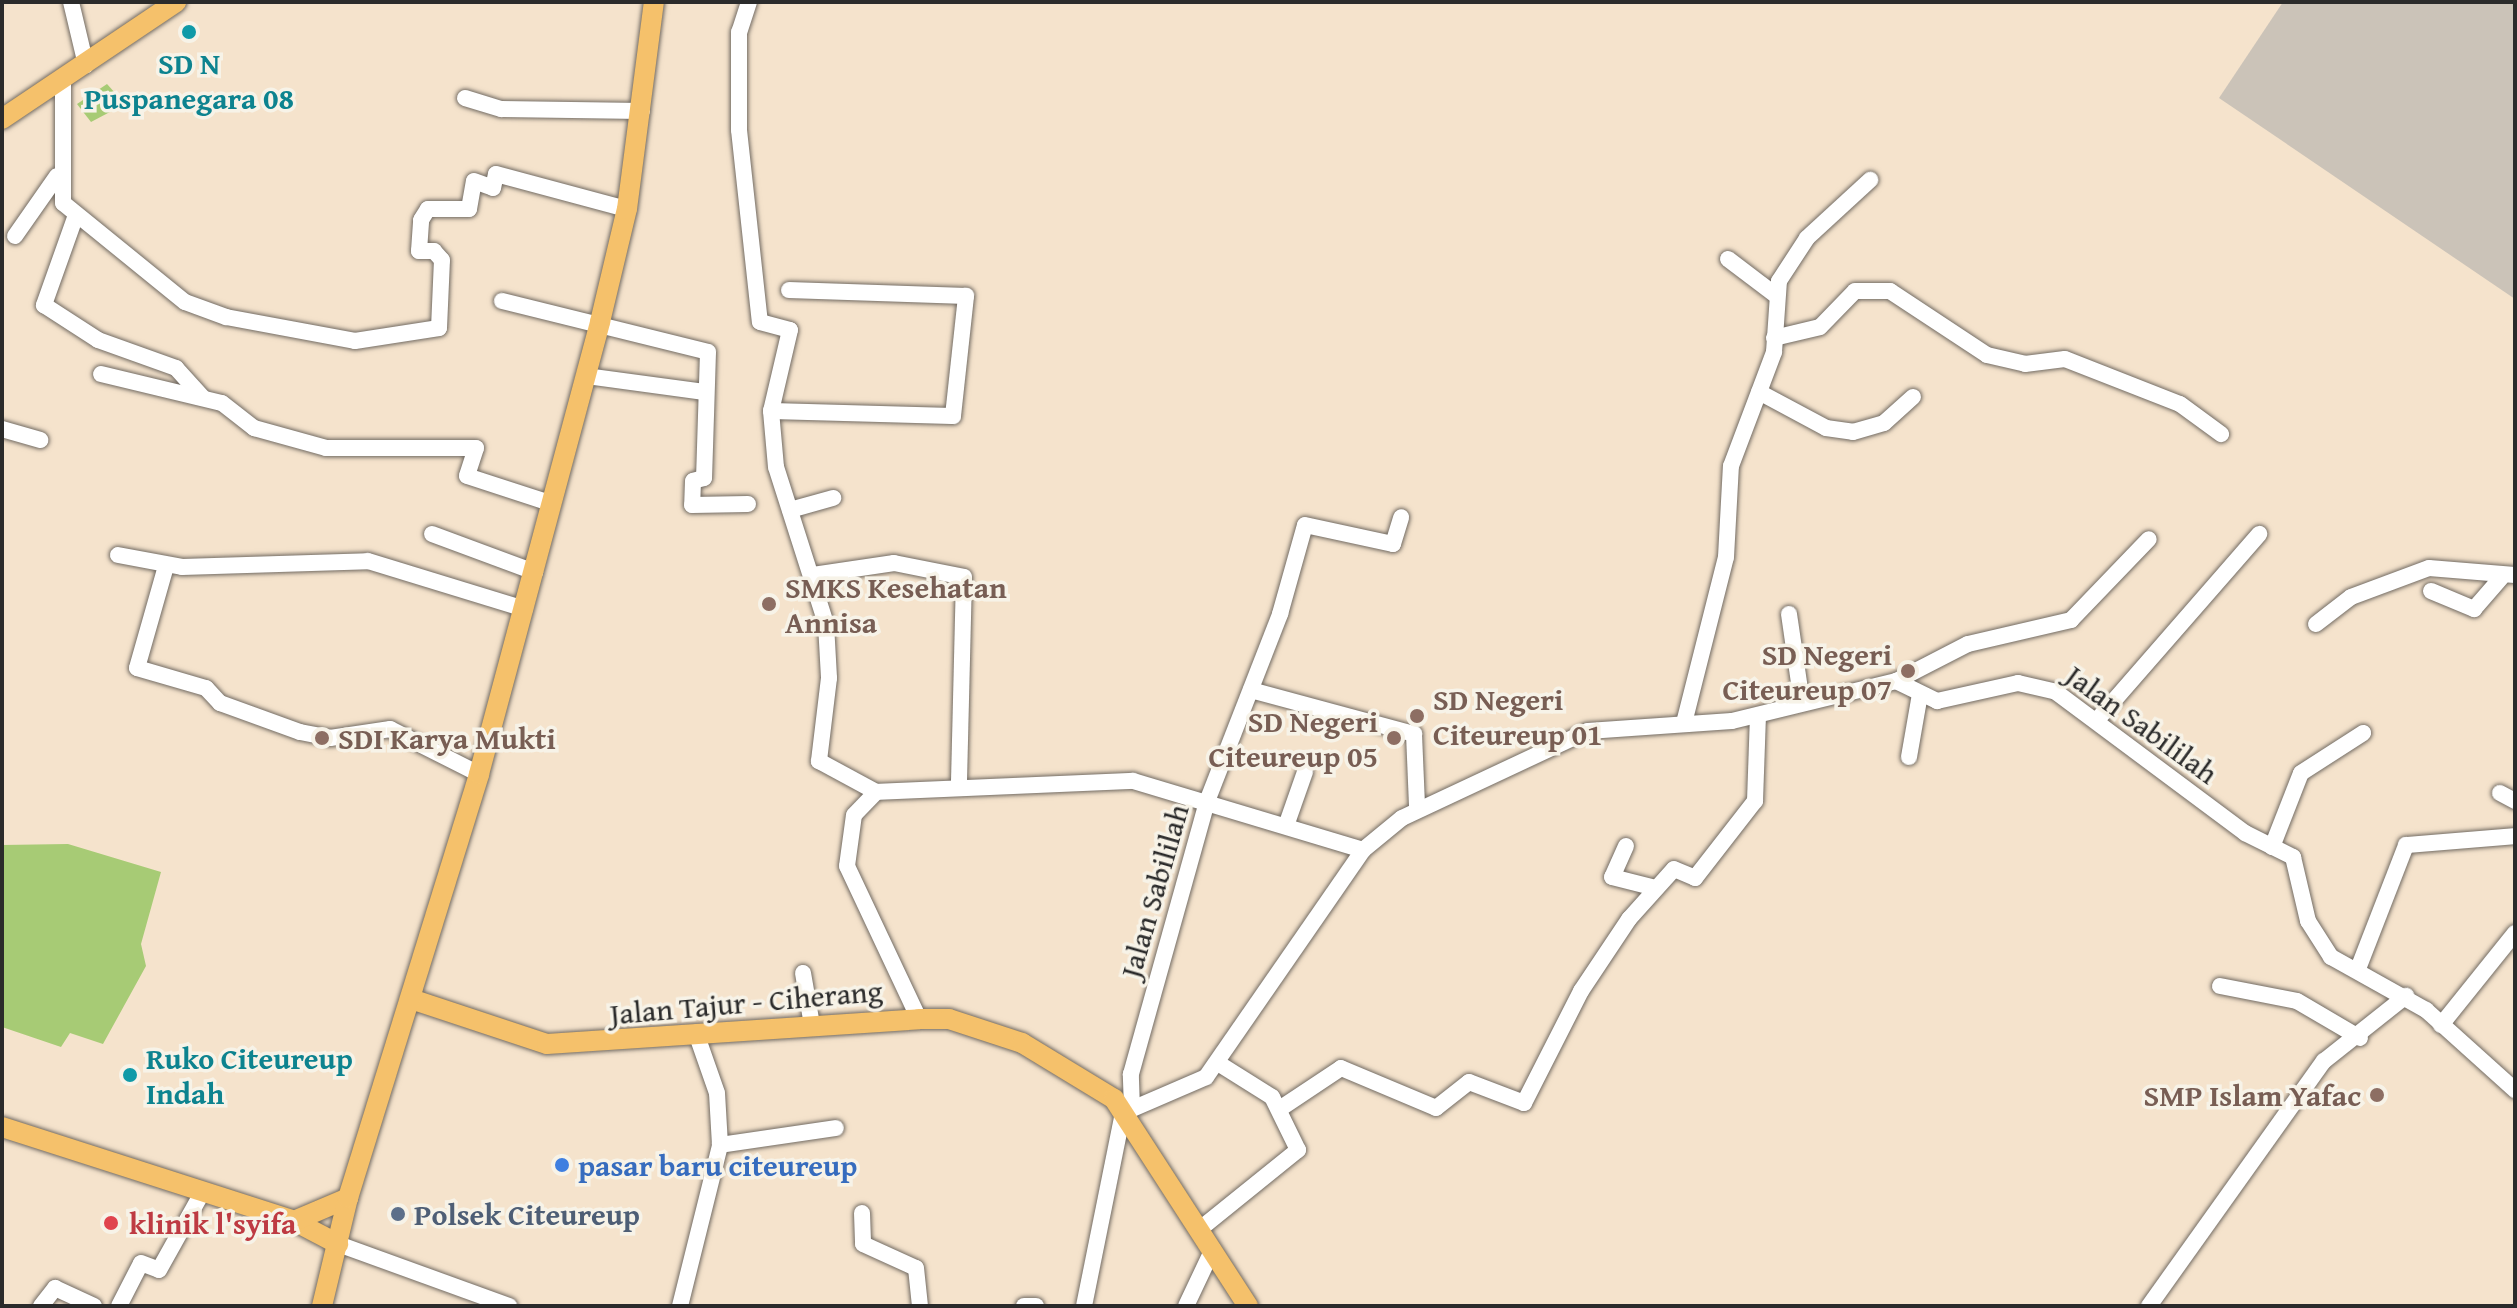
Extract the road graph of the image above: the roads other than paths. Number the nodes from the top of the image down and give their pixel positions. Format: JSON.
{"nodes":[{"id":1,"x":71,"y":2,"type":"edge"},
{"id":2,"x":176,"y":2,"type":"edge"},
{"id":3,"x":654,"y":2,"type":"edge"},
{"id":4,"x":749,"y":2,"type":"edge"},
{"id":5,"x":86,"y":65,"type":"junction"},
{"id":6,"x":63,"y":82,"type":"junction"},
{"id":7,"x":465,"y":98,"type":"dead end"},
{"id":8,"x":642,"y":111,"type":"junction"},
{"id":9,"x":2,"y":119,"type":"edge"},
{"id":10,"x":60,"y":171,"type":"junction"},
{"id":11,"x":1870,"y":180,"type":"dead end"},
{"id":12,"x":627,"y":209,"type":"junction"},
{"id":13,"x":76,"y":215,"type":"junction"},
{"id":14,"x":15,"y":236,"type":"dead end"},
{"id":15,"x":1728,"y":259,"type":"dead end"},
{"id":16,"x":789,"y":290,"type":"dead end"},
{"id":17,"x":1777,"y":296,"type":"junction"},
{"id":18,"x":502,"y":301,"type":"dead end"},
{"id":19,"x":600,"y":322,"type":"junction"},
{"id":20,"x":1774,"y":338,"type":"junction"},
{"id":21,"x":101,"y":374,"type":"dead end"},
{"id":22,"x":586,"y":376,"type":"junction"},
{"id":23,"x":704,"y":392,"type":"junction"},
{"id":24,"x":1759,"y":392,"type":"junction"},
{"id":25,"x":1913,"y":397,"type":"dead end"},
{"id":26,"x":203,"y":398,"type":"junction"},
{"id":27,"x":771,"y":411,"type":"junction"},
{"id":28,"x":2,"y":429,"type":"edge"},
{"id":29,"x":2221,"y":434,"type":"dead end"},
{"id":30,"x":40,"y":440,"type":"dead end"},
{"id":31,"x":833,"y":498,"type":"dead end"},
{"id":32,"x":553,"y":504,"type":"junction"},
{"id":33,"x":748,"y":504,"type":"dead end"},
{"id":34,"x":790,"y":510,"type":"junction"},
{"id":35,"x":1401,"y":517,"type":"dead end"},
{"id":36,"x":432,"y":534,"type":"dead end"},
{"id":37,"x":2259,"y":534,"type":"dead end"},
{"id":38,"x":2149,"y":539,"type":"dead end"},
{"id":39,"x":118,"y":555,"type":"dead end"},
{"id":40,"x":166,"y":566,"type":"junction"},
{"id":41,"x":535,"y":572,"type":"junction"},
{"id":42,"x":813,"y":575,"type":"junction"},
{"id":43,"x":2508,"y":576,"type":"edge"},
{"id":44,"x":2431,"y":591,"type":"dead end"},
{"id":45,"x":525,"y":609,"type":"junction"},
{"id":46,"x":1789,"y":614,"type":"dead end"},
{"id":47,"x":2316,"y":624,"type":"dead end"},
{"id":48,"x":1896,"y":681,"type":"junction"},
{"id":49,"x":1251,"y":690,"type":"junction"},
{"id":50,"x":1920,"y":694,"type":"junction"},
{"id":51,"x":1802,"y":703,"type":"junction"},
{"id":52,"x":1758,"y":716,"type":"junction"},
{"id":53,"x":2097,"y":720,"type":"junction"},
{"id":54,"x":1684,"y":723,"type":"junction"},
{"id":55,"x":2363,"y":733,"type":"dead end"},
{"id":56,"x":1909,"y":757,"type":"dead end"},
{"id":57,"x":1305,"y":772,"type":"dead end"},
{"id":58,"x":479,"y":774,"type":"junction"},
{"id":59,"x":959,"y":785,"type":"junction"},
{"id":60,"x":876,"y":792,"type":"junction"},
{"id":61,"x":1208,"y":799,"type":"junction"},
{"id":62,"x":1417,"y":807,"type":"junction"},
{"id":63,"x":1287,"y":823,"type":"junction"},
{"id":64,"x":2515,"y":836,"type":"edge"},
{"id":65,"x":1626,"y":846,"type":"dead end"},
{"id":66,"x":2272,"y":847,"type":"junction"},
{"id":67,"x":1363,"y":850,"type":"junction"},
{"id":68,"x":1655,"y":888,"type":"junction"},
{"id":69,"x":2515,"y":933,"type":"edge"},
{"id":70,"x":2358,"y":969,"type":"junction"},
{"id":71,"x":803,"y":973,"type":"dead end"},
{"id":72,"x":2220,"y":986,"type":"dead end"},
{"id":73,"x":2406,"y":996,"type":"junction"},
{"id":74,"x":411,"y":999,"type":"junction"},
{"id":75,"x":919,"y":1019,"type":"junction"},
{"id":76,"x":812,"y":1025,"type":"junction"},
{"id":77,"x":2441,"y":1025,"type":"junction"},
{"id":78,"x":694,"y":1033,"type":"junction"},
{"id":79,"x":2360,"y":1038,"type":"junction"},
{"id":80,"x":1218,"y":1063,"type":"junction"},
{"id":81,"x":2515,"y":1090,"type":"edge"},
{"id":82,"x":1281,"y":1108,"type":"junction"},
{"id":83,"x":1127,"y":1111,"type":"junction"},
{"id":84,"x":2,"y":1127,"type":"edge"},
{"id":85,"x":836,"y":1128,"type":"dead end"},
{"id":86,"x":720,"y":1145,"type":"junction"},
{"id":87,"x":202,"y":1193,"type":"junction"},
{"id":88,"x":348,"y":1198,"type":"junction"},
{"id":89,"x":862,"y":1213,"type":"dead end"},
{"id":90,"x":294,"y":1221,"type":"junction"},
{"id":91,"x":1200,"y":1229,"type":"junction"},
{"id":92,"x":338,"y":1244,"type":"junction"},
{"id":93,"x":1213,"y":1249,"type":"junction"},
{"id":94,"x":41,"y":1306,"type":"edge"},
{"id":95,"x":94,"y":1306,"type":"edge"},
{"id":96,"x":119,"y":1306,"type":"edge"},
{"id":97,"x":322,"y":1306,"type":"edge"},
{"id":98,"x":509,"y":1306,"type":"edge"},
{"id":99,"x":672,"y":1306,"type":"edge"},
{"id":100,"x":680,"y":1306,"type":"edge"},
{"id":101,"x":920,"y":1306,"type":"edge"},
{"id":102,"x":1024,"y":1306,"type":"edge"},
{"id":103,"x":1036,"y":1306,"type":"edge"},
{"id":104,"x":1084,"y":1306,"type":"edge"},
{"id":105,"x":1186,"y":1306,"type":"edge"},
{"id":106,"x":1248,"y":1306,"type":"edge"},
{"id":107,"x":2149,"y":1306,"type":"edge"}],
"edges":[{"from":1,"to":5,"type":"street"},
{"from":2,"to":5,"type":"main road"},
{"from":3,"to":8,"type":"main road"},
{"from":4,"to":27,"type":"street"},
{"from":5,"to":6,"type":"main road"},
{"from":6,"to":9,"type":"main road"},
{"from":6,"to":10,"type":"street"},
{"from":7,"to":8,"type":"street"},
{"from":8,"to":12,"type":"main road"},
{"from":10,"to":13,"type":"street"},
{"from":10,"to":14,"type":"street"},
{"from":11,"to":17,"type":"street"},
{"from":12,"to":13,"type":"street"},
{"from":12,"to":19,"type":"main road"},
{"from":13,"to":26,"type":"street"},
{"from":15,"to":17,"type":"street"},
{"from":16,"to":27,"type":"street"},
{"from":17,"to":20,"type":"street"},
{"from":18,"to":19,"type":"street"},
{"from":19,"to":22,"type":"main road"},
{"from":19,"to":23,"type":"street"},
{"from":20,"to":24,"type":"street"},
{"from":20,"to":29,"type":"street"},
{"from":21,"to":26,"type":"street"},
{"from":22,"to":23,"type":"street"},
{"from":22,"to":32,"type":"main road"},
{"from":23,"to":33,"type":"street"},
{"from":24,"to":25,"type":"street"},
{"from":24,"to":54,"type":"street"},
{"from":26,"to":32,"type":"street"},
{"from":27,"to":34,"type":"street"},
{"from":28,"to":30,"type":"street"},
{"from":31,"to":34,"type":"street"},
{"from":32,"to":41,"type":"main road"},
{"from":34,"to":42,"type":"street"},
{"from":35,"to":49,"type":"street"},
{"from":36,"to":41,"type":"street"},
{"from":37,"to":53,"type":"street"},
{"from":38,"to":48,"type":"street"},
{"from":39,"to":40,"type":"street"},
{"from":40,"to":45,"type":"street"},
{"from":40,"to":58,"type":"street"},
{"from":41,"to":45,"type":"main road"},
{"from":42,"to":59,"type":"street"},
{"from":42,"to":60,"type":"street"},
{"from":43,"to":44,"type":"street"},
{"from":43,"to":47,"type":"street"},
{"from":45,"to":58,"type":"main road"},
{"from":46,"to":51,"type":"street"},
{"from":48,"to":50,"type":"street","name":"Jalan Sabililah"},
{"from":48,"to":51,"type":"street"},
{"from":49,"to":61,"type":"street"},
{"from":49,"to":62,"type":"street"},
{"from":50,"to":53,"type":"street","name":"Jalan Sabililah"},
{"from":50,"to":56,"type":"street"},
{"from":51,"to":52,"type":"street"},
{"from":52,"to":54,"type":"street"},
{"from":52,"to":68,"type":"street"},
{"from":53,"to":66,"type":"street","name":"Jalan Sabililah"},
{"from":54,"to":62,"type":"street"},
{"from":55,"to":66,"type":"street"},
{"from":57,"to":63,"type":"street"},
{"from":58,"to":74,"type":"main road"},
{"from":59,"to":60,"type":"street"},
{"from":59,"to":61,"type":"street"},
{"from":60,"to":75,"type":"street"},
{"from":61,"to":63,"type":"street","name":"Jalan Sabililah"},
{"from":61,"to":83,"type":"street","name":"Jalan Sabililah"},
{"from":62,"to":67,"type":"street"},
{"from":63,"to":67,"type":"street","name":"Jalan Sabililah"},
{"from":64,"to":70,"type":"street"},
{"from":65,"to":68,"type":"street"},
{"from":66,"to":70,"type":"street","name":"Jalan Sabililah"},
{"from":67,"to":80,"type":"street"},
{"from":68,"to":82,"type":"street"},
{"from":69,"to":77,"type":"street"},
{"from":70,"to":73,"type":"street","name":"Jalan Sabililah"},
{"from":71,"to":76,"type":"street"},
{"from":72,"to":79,"type":"street"},
{"from":73,"to":77,"type":"street","name":"Jalan Sabililah"},
{"from":73,"to":79,"type":"street"},
{"from":74,"to":78,"type":"main road","name":"Jalan Tajur - Ciherang"},
{"from":74,"to":88,"type":"main road"},
{"from":75,"to":76,"type":"main road","name":"Jalan Tajur - Ciherang"},
{"from":75,"to":83,"type":"main road","name":"Jalan Tajur - Ciherang"},
{"from":76,"to":78,"type":"main road","name":"Jalan Tajur - Ciherang"},
{"from":77,"to":81,"type":"street","name":"Jalan Sabililah"},
{"from":78,"to":86,"type":"street"},
{"from":78,"to":99,"type":"street"},
{"from":79,"to":107,"type":"street"},
{"from":80,"to":82,"type":"street"},
{"from":80,"to":83,"type":"street"},
{"from":82,"to":91,"type":"street"},
{"from":83,"to":91,"type":"main road","name":"Jalan Tajur - Ciherang"},
{"from":83,"to":104,"type":"street","name":"Jalan Sabililah"},
{"from":84,"to":87,"type":"main road"},
{"from":85,"to":86,"type":"street"},
{"from":86,"to":100,"type":"street"},
{"from":87,"to":90,"type":"main road"},
{"from":87,"to":96,"type":"street"},
{"from":88,"to":90,"type":"main road"},
{"from":88,"to":92,"type":"main road"},
{"from":89,"to":101,"type":"street"},
{"from":90,"to":92,"type":"main road"},
{"from":91,"to":93,"type":"main road","name":"Jalan Tajur - Ciherang"},
{"from":92,"to":97,"type":"main road"},
{"from":92,"to":98,"type":"street"},
{"from":93,"to":105,"type":"street"},
{"from":93,"to":106,"type":"main road","name":"Jalan Tajur - Ciherang"},
{"from":94,"to":95,"type":"street"},
{"from":102,"to":103,"type":"street"}]}
